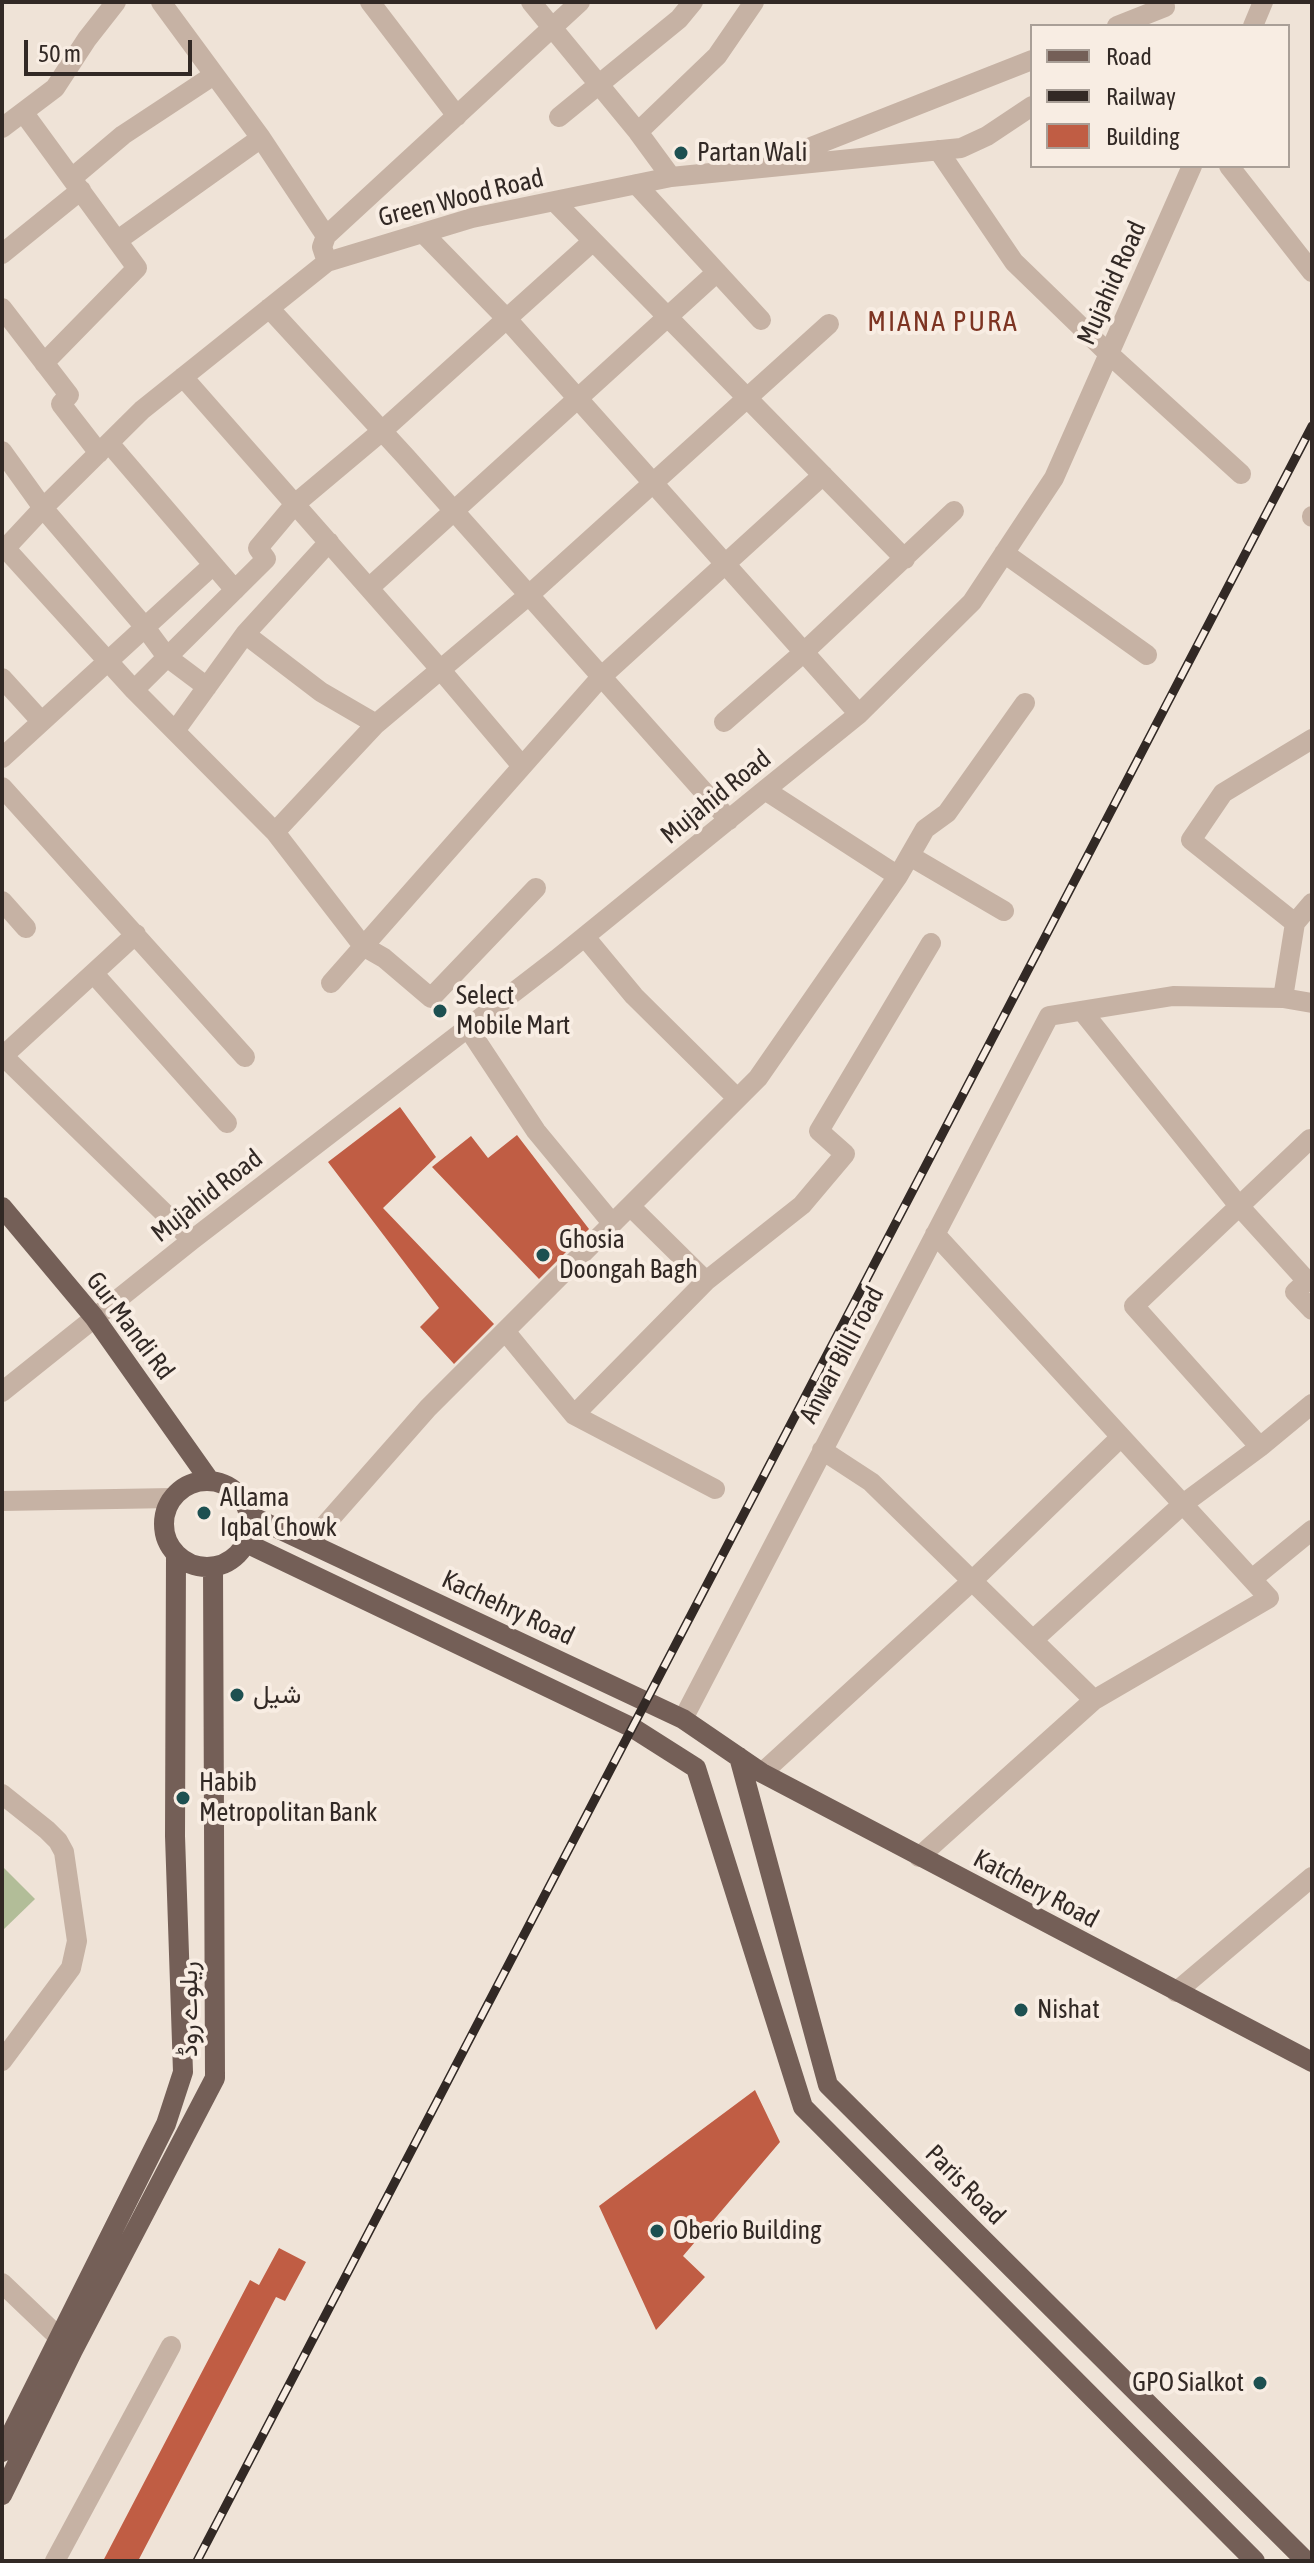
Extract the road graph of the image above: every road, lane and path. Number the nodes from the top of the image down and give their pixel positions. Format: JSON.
{"nodes":[{"id":1,"x":116,"y":2,"type":"edge"},
{"id":2,"x":161,"y":2,"type":"edge"},
{"id":3,"x":370,"y":2,"type":"edge"},
{"id":4,"x":531,"y":2,"type":"edge"},
{"id":5,"x":580,"y":2,"type":"edge"},
{"id":6,"x":693,"y":2,"type":"edge"},
{"id":7,"x":754,"y":2,"type":"edge"},
{"id":8,"x":1263,"y":2,"type":"edge"},
{"id":9,"x":1169,"y":3,"type":"edge"},
{"id":10,"x":1122,"y":24,"type":"edge"},
{"id":11,"x":1142,"y":24,"type":"edge"},
{"id":12,"x":1254,"y":24,"type":"edge"},
{"id":13,"x":553,"y":30,"type":"junction"},
{"id":14,"x":1030,"y":61,"type":"edge"},
{"id":15,"x":214,"y":75,"type":"junction"},
{"id":16,"x":599,"y":85,"type":"junction"},
{"id":17,"x":1030,"y":107,"type":"edge"},
{"id":18,"x":23,"y":112,"type":"junction"},
{"id":19,"x":457,"y":116,"type":"junction"},
{"id":20,"x":559,"y":117,"type":"dead end"},
{"id":21,"x":2,"y":128,"type":"edge"},
{"id":22,"x":638,"y":132,"type":"junction"},
{"id":23,"x":261,"y":138,"type":"junction"},
{"id":24,"x":938,"y":150,"type":"junction"},
{"id":25,"x":758,"y":168,"type":"junction"},
{"id":26,"x":1191,"y":168,"type":"edge"},
{"id":27,"x":1231,"y":168,"type":"edge"},
{"id":28,"x":671,"y":177,"type":"junction"},
{"id":29,"x":76,"y":184,"type":"junction"},
{"id":30,"x":636,"y":184,"type":"junction"},
{"id":31,"x":554,"y":201,"type":"junction"},
{"id":32,"x":423,"y":233,"type":"junction"},
{"id":33,"x":326,"y":236,"type":"junction"},
{"id":34,"x":118,"y":240,"type":"junction"},
{"id":35,"x":593,"y":241,"type":"junction"},
{"id":36,"x":2,"y":254,"type":"edge"},
{"id":37,"x":327,"y":262,"type":"junction"},
{"id":38,"x":717,"y":272,"type":"junction"},
{"id":39,"x":1312,"y":272,"type":"edge"},
{"id":40,"x":2,"y":308,"type":"edge"},
{"id":41,"x":269,"y":308,"type":"junction"},
{"id":42,"x":667,"y":317,"type":"junction"},
{"id":43,"x":506,"y":318,"type":"junction"},
{"id":44,"x":761,"y":320,"type":"dead end"},
{"id":45,"x":829,"y":324,"type":"dead end"},
{"id":46,"x":1109,"y":354,"type":"junction"},
{"id":47,"x":44,"y":363,"type":"junction"},
{"id":48,"x":183,"y":377,"type":"junction"},
{"id":49,"x":747,"y":398,"type":"junction"},
{"id":50,"x":578,"y":399,"type":"junction"},
{"id":51,"x":382,"y":431,"type":"junction"},
{"id":52,"x":104,"y":448,"type":"junction"},
{"id":53,"x":2,"y":451,"type":"edge"},
{"id":54,"x":1241,"y":474,"type":"dead end"},
{"id":55,"x":823,"y":475,"type":"junction"},
{"id":56,"x":654,"y":484,"type":"junction"},
{"id":57,"x":295,"y":504,"type":"junction"},
{"id":58,"x":43,"y":508,"type":"junction"},
{"id":59,"x":954,"y":511,"type":"dead end"},
{"id":60,"x":454,"y":512,"type":"junction"},
{"id":61,"x":329,"y":542,"type":"junction"},
{"id":62,"x":4,"y":551,"type":"edge"},
{"id":63,"x":1004,"y":553,"type":"junction"},
{"id":64,"x":905,"y":559,"type":"junction"},
{"id":65,"x":213,"y":565,"type":"junction"},
{"id":66,"x":726,"y":565,"type":"junction"},
{"id":67,"x":369,"y":588,"type":"junction"},
{"id":68,"x":235,"y":590,"type":"junction"},
{"id":69,"x":529,"y":595,"type":"junction"},
{"id":70,"x":144,"y":626,"type":"junction"},
{"id":71,"x":245,"y":634,"type":"junction"},
{"id":72,"x":804,"y":652,"type":"junction"},
{"id":73,"x":1147,"y":655,"type":"dead end"},
{"id":74,"x":167,"y":657,"type":"junction"},
{"id":75,"x":106,"y":660,"type":"junction"},
{"id":76,"x":440,"y":669,"type":"junction"},
{"id":77,"x":601,"y":677,"type":"junction"},
{"id":78,"x":2,"y":678,"type":"edge"},
{"id":79,"x":207,"y":687,"type":"junction"},
{"id":80,"x":134,"y":690,"type":"junction"},
{"id":81,"x":1025,"y":703,"type":"dead end"},
{"id":82,"x":859,"y":714,"type":"junction"},
{"id":83,"x":41,"y":721,"type":"junction"},
{"id":84,"x":724,"y":722,"type":"dead end"},
{"id":85,"x":376,"y":724,"type":"junction"},
{"id":86,"x":175,"y":731,"type":"junction"},
{"id":87,"x":1312,"y":739,"type":"edge"},
{"id":88,"x":2,"y":758,"type":"edge"},
{"id":89,"x":522,"y":766,"type":"junction"},
{"id":90,"x":2,"y":787,"type":"edge"},
{"id":91,"x":765,"y":790,"type":"junction"},
{"id":92,"x":729,"y":820,"type":"junction"},
{"id":93,"x":275,"y":832,"type":"junction"},
{"id":94,"x":910,"y":856,"type":"junction"},
{"id":95,"x":898,"y":876,"type":"junction"},
{"id":96,"x":536,"y":888,"type":"dead end"},
{"id":97,"x":2,"y":901,"type":"edge"},
{"id":98,"x":1312,"y":903,"type":"edge"},
{"id":99,"x":1004,"y":911,"type":"dead end"},
{"id":100,"x":1295,"y":923,"type":"junction"},
{"id":101,"x":26,"y":928,"type":"dead end"},
{"id":102,"x":136,"y":934,"type":"junction"},
{"id":103,"x":585,"y":937,"type":"junction"},
{"id":104,"x":931,"y":943,"type":"dead end"},
{"id":105,"x":363,"y":946,"type":"junction"},
{"id":106,"x":94,"y":974,"type":"junction"},
{"id":107,"x":331,"y":983,"type":"dead end"},
{"id":108,"x":1283,"y":998,"type":"junction"},
{"id":109,"x":1312,"y":1003,"type":"edge"},
{"id":110,"x":1082,"y":1011,"type":"junction"},
{"id":111,"x":468,"y":1028,"type":"junction"},
{"id":112,"x":2,"y":1056,"type":"edge"},
{"id":113,"x":245,"y":1057,"type":"dead end"},
{"id":114,"x":737,"y":1098,"type":"junction"},
{"id":115,"x":227,"y":1123,"type":"dead end"},
{"id":116,"x":1312,"y":1141,"type":"edge"},
{"id":117,"x":630,"y":1206,"type":"junction"},
{"id":118,"x":1239,"y":1206,"type":"junction"},
{"id":119,"x":2,"y":1207,"type":"edge"},
{"id":120,"x":612,"y":1223,"type":"junction"},
{"id":121,"x":935,"y":1234,"type":"junction"},
{"id":122,"x":192,"y":1240,"type":"junction"},
{"id":123,"x":706,"y":1281,"type":"junction"},
{"id":124,"x":1312,"y":1310,"type":"edge"},
{"id":125,"x":94,"y":1317,"type":"junction"},
{"id":126,"x":505,"y":1331,"type":"junction"},
{"id":127,"x":2,"y":1392,"type":"edge"},
{"id":128,"x":1312,"y":1404,"type":"edge"},
{"id":129,"x":574,"y":1415,"type":"junction"},
{"id":130,"x":1121,"y":1437,"type":"junction"},
{"id":131,"x":1260,"y":1447,"type":"junction"},
{"id":132,"x":822,"y":1450,"type":"junction"},
{"id":133,"x":210,"y":1481,"type":"junction"},
{"id":134,"x":715,"y":1489,"type":"dead end"},
{"id":135,"x":172,"y":1498,"type":"junction"},
{"id":136,"x":2,"y":1501,"type":"edge"},
{"id":137,"x":1183,"y":1504,"type":"junction"},
{"id":138,"x":249,"y":1515,"type":"junction"},
{"id":139,"x":1310,"y":1535,"type":"edge"},
{"id":140,"x":246,"y":1543,"type":"junction"},
{"id":141,"x":309,"y":1543,"type":"junction"},
{"id":142,"x":176,"y":1555,"type":"junction"},
{"id":143,"x":213,"y":1567,"type":"junction"},
{"id":144,"x":1252,"y":1579,"type":"junction"},
{"id":145,"x":972,"y":1581,"type":"junction"},
{"id":146,"x":1033,"y":1640,"type":"junction"},
{"id":147,"x":1094,"y":1700,"type":"junction"},
{"id":148,"x":683,"y":1719,"type":"junction"},
{"id":149,"x":739,"y":1757,"type":"junction"},
{"id":150,"x":762,"y":1773,"type":"junction"},
{"id":151,"x":2,"y":1794,"type":"edge"},
{"id":152,"x":919,"y":1857,"type":"junction"},
{"id":153,"x":1312,"y":1877,"type":"edge"},
{"id":154,"x":1176,"y":1992,"type":"junction"},
{"id":155,"x":821,"y":2060,"type":"junction"},
{"id":156,"x":2,"y":2061,"type":"edge"},
{"id":157,"x":1312,"y":2062,"type":"edge"},
{"id":158,"x":792,"y":2070,"type":"junction"},
{"id":159,"x":2,"y":2283,"type":"edge"},
{"id":160,"x":66,"y":2344,"type":"junction"},
{"id":161,"x":171,"y":2346,"type":"dead end"},
{"id":162,"x":1182,"y":2437,"type":"junction"},
{"id":163,"x":2,"y":2452,"type":"edge"},
{"id":164,"x":1157,"y":2462,"type":"junction"},
{"id":165,"x":8,"y":2469,"type":"edge"},
{"id":166,"x":2,"y":2495,"type":"edge"},
{"id":167,"x":55,"y":2561,"type":"edge"},
{"id":168,"x":1255,"y":2561,"type":"edge"},
{"id":169,"x":1306,"y":2561,"type":"edge"}],
"edges":[{"from":1,"to":18,"type":"street"},
{"from":2,"to":15,"type":"street"},
{"from":3,"to":19,"type":"street"},
{"from":4,"to":13,"type":"street"},
{"from":5,"to":13,"type":"street"},
{"from":6,"to":16,"type":"street"},
{"from":7,"to":22,"type":"street"},
{"from":8,"to":12,"type":"street"},
{"from":9,"to":10,"type":"street"},
{"from":9,"to":11,"type":"street"},
{"from":13,"to":16,"type":"street"},
{"from":13,"to":19,"type":"street"},
{"from":14,"to":25,"type":"street"},
{"from":15,"to":23,"type":"street"},
{"from":15,"to":29,"type":"street"},
{"from":16,"to":20,"type":"street"},
{"from":16,"to":22,"type":"street"},
{"from":17,"to":24,"type":"street","name":"Green Wood Road"},
{"from":18,"to":21,"type":"street"},
{"from":18,"to":29,"type":"street"},
{"from":19,"to":33,"type":"street"},
{"from":22,"to":28,"type":"street"},
{"from":23,"to":33,"type":"street"},
{"from":23,"to":34,"type":"street"},
{"from":24,"to":25,"type":"street","name":"Green Wood Road"},
{"from":24,"to":46,"type":"street"},
{"from":25,"to":28,"type":"street","name":"Green Wood Road"},
{"from":26,"to":46,"type":"street","name":"Mujahid Road"},
{"from":27,"to":39,"type":"street"},
{"from":28,"to":30,"type":"street","name":"Green Wood Road"},
{"from":29,"to":34,"type":"street"},
{"from":29,"to":36,"type":"street"},
{"from":30,"to":31,"type":"street","name":"Green Wood Road"},
{"from":30,"to":38,"type":"street"},
{"from":31,"to":32,"type":"street","name":"Green Wood Road"},
{"from":31,"to":35,"type":"street"},
{"from":32,"to":37,"type":"street","name":"Green Wood Road"},
{"from":32,"to":43,"type":"street"},
{"from":33,"to":37,"type":"street"},
{"from":34,"to":47,"type":"street"},
{"from":35,"to":42,"type":"street"},
{"from":35,"to":43,"type":"street"},
{"from":37,"to":41,"type":"street","name":"Green Wood Road"},
{"from":38,"to":42,"type":"street"},
{"from":38,"to":44,"type":"street"},
{"from":40,"to":47,"type":"street"},
{"from":41,"to":48,"type":"street","name":"Green Wood Road"},
{"from":41,"to":51,"type":"street"},
{"from":42,"to":49,"type":"street"},
{"from":42,"to":50,"type":"street"},
{"from":43,"to":50,"type":"street"},
{"from":43,"to":51,"type":"street"},
{"from":45,"to":49,"type":"street"},
{"from":46,"to":54,"type":"street"},
{"from":46,"to":63,"type":"street","name":"Mujahid Road"},
{"from":47,"to":52,"type":"street"},
{"from":48,"to":52,"type":"street","name":"Green Wood Road"},
{"from":48,"to":57,"type":"street"},
{"from":49,"to":55,"type":"street"},
{"from":49,"to":56,"type":"street"},
{"from":50,"to":56,"type":"street"},
{"from":50,"to":60,"type":"street"},
{"from":51,"to":57,"type":"street"},
{"from":51,"to":60,"type":"street"},
{"from":52,"to":58,"type":"street","name":"Green Wood Road"},
{"from":52,"to":65,"type":"street"},
{"from":53,"to":58,"type":"street"},
{"from":55,"to":64,"type":"street"},
{"from":55,"to":66,"type":"street"},
{"from":56,"to":66,"type":"street"},
{"from":56,"to":69,"type":"street"},
{"from":57,"to":61,"type":"street"},
{"from":57,"to":68,"type":"street"},
{"from":58,"to":62,"type":"street","name":"Green Wood Road"},
{"from":58,"to":70,"type":"street"},
{"from":59,"to":64,"type":"street"},
{"from":60,"to":67,"type":"street"},
{"from":60,"to":69,"type":"street"},
{"from":61,"to":67,"type":"street"},
{"from":61,"to":71,"type":"street"},
{"from":62,"to":75,"type":"street"},
{"from":63,"to":73,"type":"street"},
{"from":63,"to":82,"type":"street","name":"Mujahid Road"},
{"from":64,"to":72,"type":"street"},
{"from":65,"to":68,"type":"street"},
{"from":65,"to":70,"type":"street"},
{"from":66,"to":72,"type":"street"},
{"from":66,"to":77,"type":"street"},
{"from":67,"to":76,"type":"street"},
{"from":68,"to":74,"type":"street"},
{"from":69,"to":76,"type":"street"},
{"from":69,"to":77,"type":"street"},
{"from":70,"to":74,"type":"street"},
{"from":70,"to":75,"type":"street"},
{"from":71,"to":79,"type":"street"},
{"from":71,"to":85,"type":"street"},
{"from":72,"to":82,"type":"street"},
{"from":72,"to":84,"type":"street"},
{"from":74,"to":79,"type":"street"},
{"from":74,"to":80,"type":"street"},
{"from":75,"to":80,"type":"street"},
{"from":75,"to":83,"type":"street"},
{"from":76,"to":85,"type":"street"},
{"from":76,"to":89,"type":"street"},
{"from":77,"to":89,"type":"street"},
{"from":77,"to":92,"type":"street"},
{"from":78,"to":83,"type":"street"},
{"from":79,"to":86,"type":"street"},
{"from":80,"to":86,"type":"street"},
{"from":81,"to":94,"type":"street"},
{"from":82,"to":91,"type":"street","name":"Mujahid Road"},
{"from":83,"to":88,"type":"street"},
{"from":85,"to":93,"type":"street"},
{"from":86,"to":93,"type":"street"},
{"from":87,"to":100,"type":"street"},
{"from":89,"to":105,"type":"street"},
{"from":90,"to":102,"type":"street"},
{"from":91,"to":92,"type":"street","name":"Mujahid Road"},
{"from":91,"to":95,"type":"street"},
{"from":92,"to":103,"type":"street","name":"Mujahid Road"},
{"from":93,"to":105,"type":"street"},
{"from":94,"to":95,"type":"street"},
{"from":94,"to":99,"type":"street"},
{"from":95,"to":114,"type":"street"},
{"from":96,"to":105,"type":"street"},
{"from":97,"to":101,"type":"street"},
{"from":98,"to":100,"type":"street"},
{"from":100,"to":108,"type":"street"},
{"from":102,"to":106,"type":"street"},
{"from":102,"to":113,"type":"street"},
{"from":103,"to":111,"type":"street","name":"Mujahid Road"},
{"from":103,"to":114,"type":"street"},
{"from":104,"to":123,"type":"street"},
{"from":105,"to":107,"type":"street"},
{"from":106,"to":112,"type":"street"},
{"from":106,"to":115,"type":"street"},
{"from":108,"to":109,"type":"street"},
{"from":108,"to":110,"type":"street"},
{"from":110,"to":118,"type":"street"},
{"from":110,"to":121,"type":"street","name":"Anwar Billi road"},
{"from":111,"to":120,"type":"street"},
{"from":111,"to":122,"type":"street","name":"Mujahid Road"},
{"from":112,"to":122,"type":"street"},
{"from":114,"to":117,"type":"street"},
{"from":116,"to":118,"type":"street"},
{"from":117,"to":120,"type":"street"},
{"from":117,"to":123,"type":"street"},
{"from":118,"to":124,"type":"street"},
{"from":118,"to":131,"type":"street"},
{"from":119,"to":125,"type":"main road","name":"Gur Mandi Rd"},
{"from":120,"to":126,"type":"street"},
{"from":121,"to":130,"type":"street"},
{"from":121,"to":132,"type":"street","name":"Anwar Billi road"},
{"from":122,"to":125,"type":"street","name":"Mujahid Road"},
{"from":123,"to":129,"type":"street"},
{"from":125,"to":127,"type":"street","name":"Mujahid Road"},
{"from":125,"to":133,"type":"main road","name":"Gur Mandi Rd"},
{"from":126,"to":129,"type":"street"},
{"from":126,"to":141,"type":"street"},
{"from":128,"to":131,"type":"street"},
{"from":129,"to":134,"type":"street"},
{"from":130,"to":137,"type":"street"},
{"from":130,"to":145,"type":"street"},
{"from":131,"to":137,"type":"street"},
{"from":132,"to":145,"type":"street"},
{"from":132,"to":148,"type":"street","name":"Anwar Billi road"},
{"from":133,"to":135,"type":"main road"},
{"from":133,"to":138,"type":"main road"},
{"from":135,"to":136,"type":"street"},
{"from":135,"to":142,"type":"main road"},
{"from":137,"to":144,"type":"street"},
{"from":137,"to":146,"type":"street"},
{"from":138,"to":140,"type":"main road"},
{"from":138,"to":141,"type":"main road","name":"Kachehry Road"},
{"from":139,"to":144,"type":"street"},
{"from":140,"to":143,"type":"main road"},
{"from":140,"to":158,"type":"main road","name":"Kachehry Road"},
{"from":141,"to":148,"type":"main road","name":"Kachehry Road"},
{"from":142,"to":143,"type":"main road"},
{"from":142,"to":160,"type":"main road"},
{"from":143,"to":160,"type":"main road","name":"ریلوے روڈ"},
{"from":144,"to":147,"type":"street"},
{"from":145,"to":146,"type":"street"},
{"from":145,"to":150,"type":"street"},
{"from":146,"to":147,"type":"street"},
{"from":147,"to":152,"type":"street"},
{"from":148,"to":149,"type":"main road","name":"Kachehry Road"},
{"from":149,"to":150,"type":"main road","name":"Katchery Road"},
{"from":149,"to":155,"type":"main road","name":"Paris Road"},
{"from":150,"to":152,"type":"main road","name":"Katchery Road"},
{"from":151,"to":156,"type":"street"},
{"from":152,"to":154,"type":"main road","name":"Katchery Road"},
{"from":153,"to":154,"type":"street"},
{"from":154,"to":157,"type":"main road","name":"Katchery Road"},
{"from":155,"to":158,"type":"main road"},
{"from":155,"to":162,"type":"main road","name":"Paris Road"},
{"from":158,"to":164,"type":"main road"},
{"from":159,"to":160,"type":"street"},
{"from":160,"to":163,"type":"main road"},
{"from":160,"to":165,"type":"main road","name":"ریلوے روڈ"},
{"from":161,"to":167,"type":"street"},
{"from":162,"to":164,"type":"main road"},
{"from":162,"to":169,"type":"main road","name":"Paris Road"},
{"from":164,"to":168,"type":"main road"},
{"from":165,"to":166,"type":"main road","name":"ریلوے روڈ"}]}
